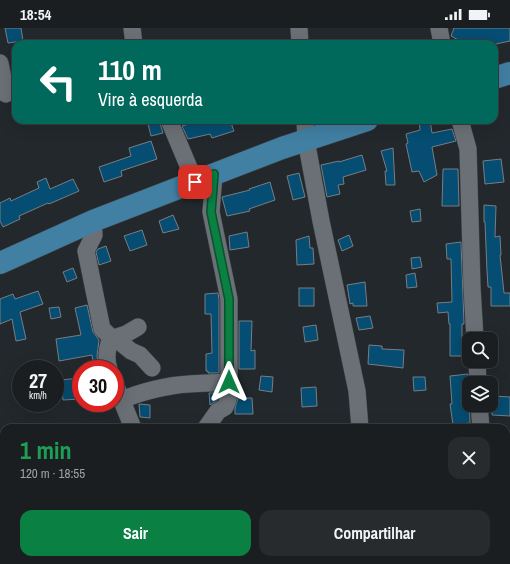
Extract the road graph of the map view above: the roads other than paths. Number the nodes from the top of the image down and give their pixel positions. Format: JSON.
{"nodes":[{"id":1,"x":299,"y":28,"type":"edge"},
{"id":2,"x":440,"y":28,"type":"edge"},
{"id":3,"x":300,"y":40,"type":"edge"},
{"id":4,"x":442,"y":40,"type":"edge"},
{"id":5,"x":0,"y":63,"type":"edge"},
{"id":6,"x":510,"y":73,"type":"edge"},
{"id":7,"x":498,"y":77,"type":"edge"},
{"id":8,"x":7,"y":93,"type":"edge"},
{"id":9,"x":171,"y":124,"type":"edge"},
{"id":10,"x":343,"y":124,"type":"edge"},
{"id":11,"x":461,"y":124,"type":"edge"},
{"id":12,"x":306,"y":130,"type":"edge"},
{"id":13,"x":205,"y":178,"type":"junction"},
{"id":14,"x":93,"y":221,"type":"junction"},
{"id":15,"x":0,"y":263,"type":"edge"},
{"id":16,"x":138,"y":327,"type":"dead end"},
{"id":17,"x":475,"y":332,"type":"edge"},
{"id":18,"x":113,"y":339,"type":"junction"},
{"id":19,"x":106,"y":360,"type":"edge"},
{"id":20,"x":152,"y":368,"type":"dead end"},
{"id":21,"x":229,"y":382,"type":"junction"},
{"id":22,"x":124,"y":399,"type":"edge"},
{"id":23,"x":124,"y":405,"type":"edge"},
{"id":24,"x":480,"y":412,"type":"edge"},
{"id":25,"x":131,"y":424,"type":"edge"},
{"id":26,"x":209,"y":424,"type":"edge"},
{"id":27,"x":360,"y":424,"type":"edge"},
{"id":28,"x":481,"y":424,"type":"edge"}],
"edges":[{"from":1,"to":3,"type":"street"},
{"from":2,"to":4,"type":"street"},
{"from":5,"to":8,"type":"street"},
{"from":6,"to":7,"type":"main road"},
{"from":9,"to":13,"type":"street"},
{"from":10,"to":12,"type":"main road"},
{"from":11,"to":17,"type":"street"},
{"from":12,"to":13,"type":"main road"},
{"from":12,"to":27,"type":"street"},
{"from":13,"to":14,"type":"main road"},
{"from":13,"to":21,"type":"street"},
{"from":14,"to":15,"type":"main road"},
{"from":14,"to":18,"type":"street"},
{"from":16,"to":18,"type":"street"},
{"from":18,"to":19,"type":"street"},
{"from":18,"to":20,"type":"street"},
{"from":21,"to":22,"type":"street"},
{"from":21,"to":26,"type":"street"},
{"from":23,"to":25,"type":"street"},
{"from":24,"to":28,"type":"street"}]}
